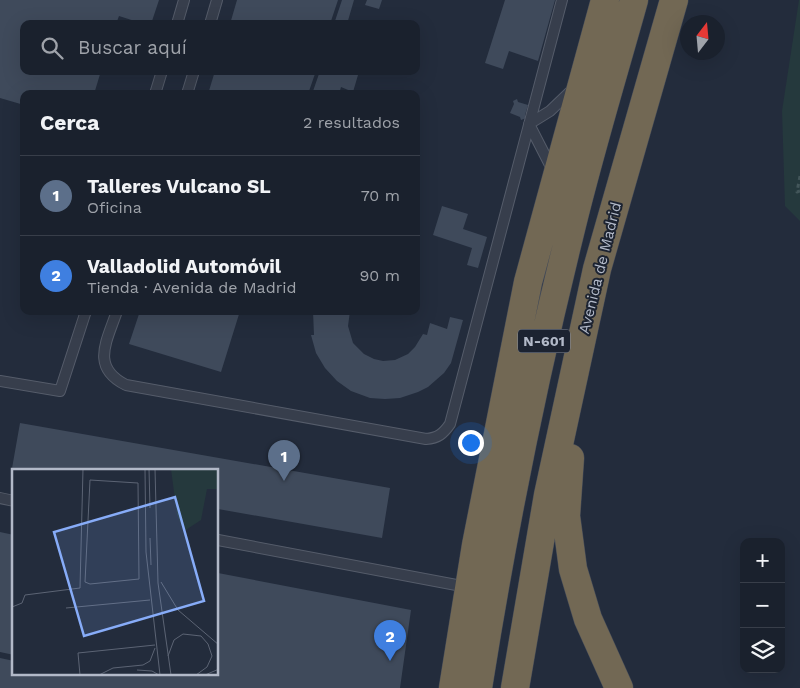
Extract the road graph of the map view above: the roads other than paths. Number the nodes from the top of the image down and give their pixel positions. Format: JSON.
{"nodes":[{"id":1,"x":184,"y":0,"type":"edge"},
{"id":2,"x":217,"y":0,"type":"edge"},
{"id":3,"x":562,"y":0,"type":"edge"},
{"id":4,"x":605,"y":0,"type":"edge"},
{"id":5,"x":634,"y":0,"type":"edge"},
{"id":6,"x":672,"y":10,"type":"edge"},
{"id":7,"x":178,"y":20,"type":"edge"},
{"id":8,"x":211,"y":20,"type":"edge"},
{"id":9,"x":161,"y":75,"type":"edge"},
{"id":10,"x":193,"y":75,"type":"edge"},
{"id":11,"x":584,"y":79,"type":"junction"},
{"id":12,"x":156,"y":90,"type":"edge"},
{"id":13,"x":188,"y":90,"type":"edge"},
{"id":14,"x":529,"y":124,"type":"junction"},
{"id":15,"x":554,"y":185,"type":"junction"},
{"id":16,"x":85,"y":315,"type":"edge"},
{"id":17,"x":116,"y":315,"type":"edge"},
{"id":18,"x":0,"y":381,"type":"edge"},
{"id":19,"x":219,"y":540,"type":"edge"},
{"id":20,"x":470,"y":587,"type":"junction"},
{"id":21,"x":453,"y":688,"type":"edge"},
{"id":22,"x":478,"y":688,"type":"edge"},
{"id":23,"x":515,"y":688,"type":"edge"},
{"id":24,"x":619,"y":688,"type":"edge"}],
"edges":[{"from":1,"to":7,"type":"lane"},
{"from":2,"to":8,"type":"lane"},
{"from":3,"to":14,"type":"lane"},
{"from":4,"to":11,"type":"highway"},
{"from":5,"to":22,"type":"highway","number":"N-601"},
{"from":6,"to":23,"type":"highway","name":"Avenida de Madrid","number":"N-601"},
{"from":6,"to":24,"type":"highway"},
{"from":9,"to":12,"type":"lane"},
{"from":10,"to":13,"type":"lane"},
{"from":11,"to":14,"type":"lane"},
{"from":11,"to":15,"type":"highway"},
{"from":14,"to":15,"type":"lane"},
{"from":14,"to":17,"type":"lane"},
{"from":15,"to":20,"type":"highway"},
{"from":16,"to":18,"type":"lane"},
{"from":19,"to":20,"type":"lane"},
{"from":20,"to":21,"type":"highway"}]}
